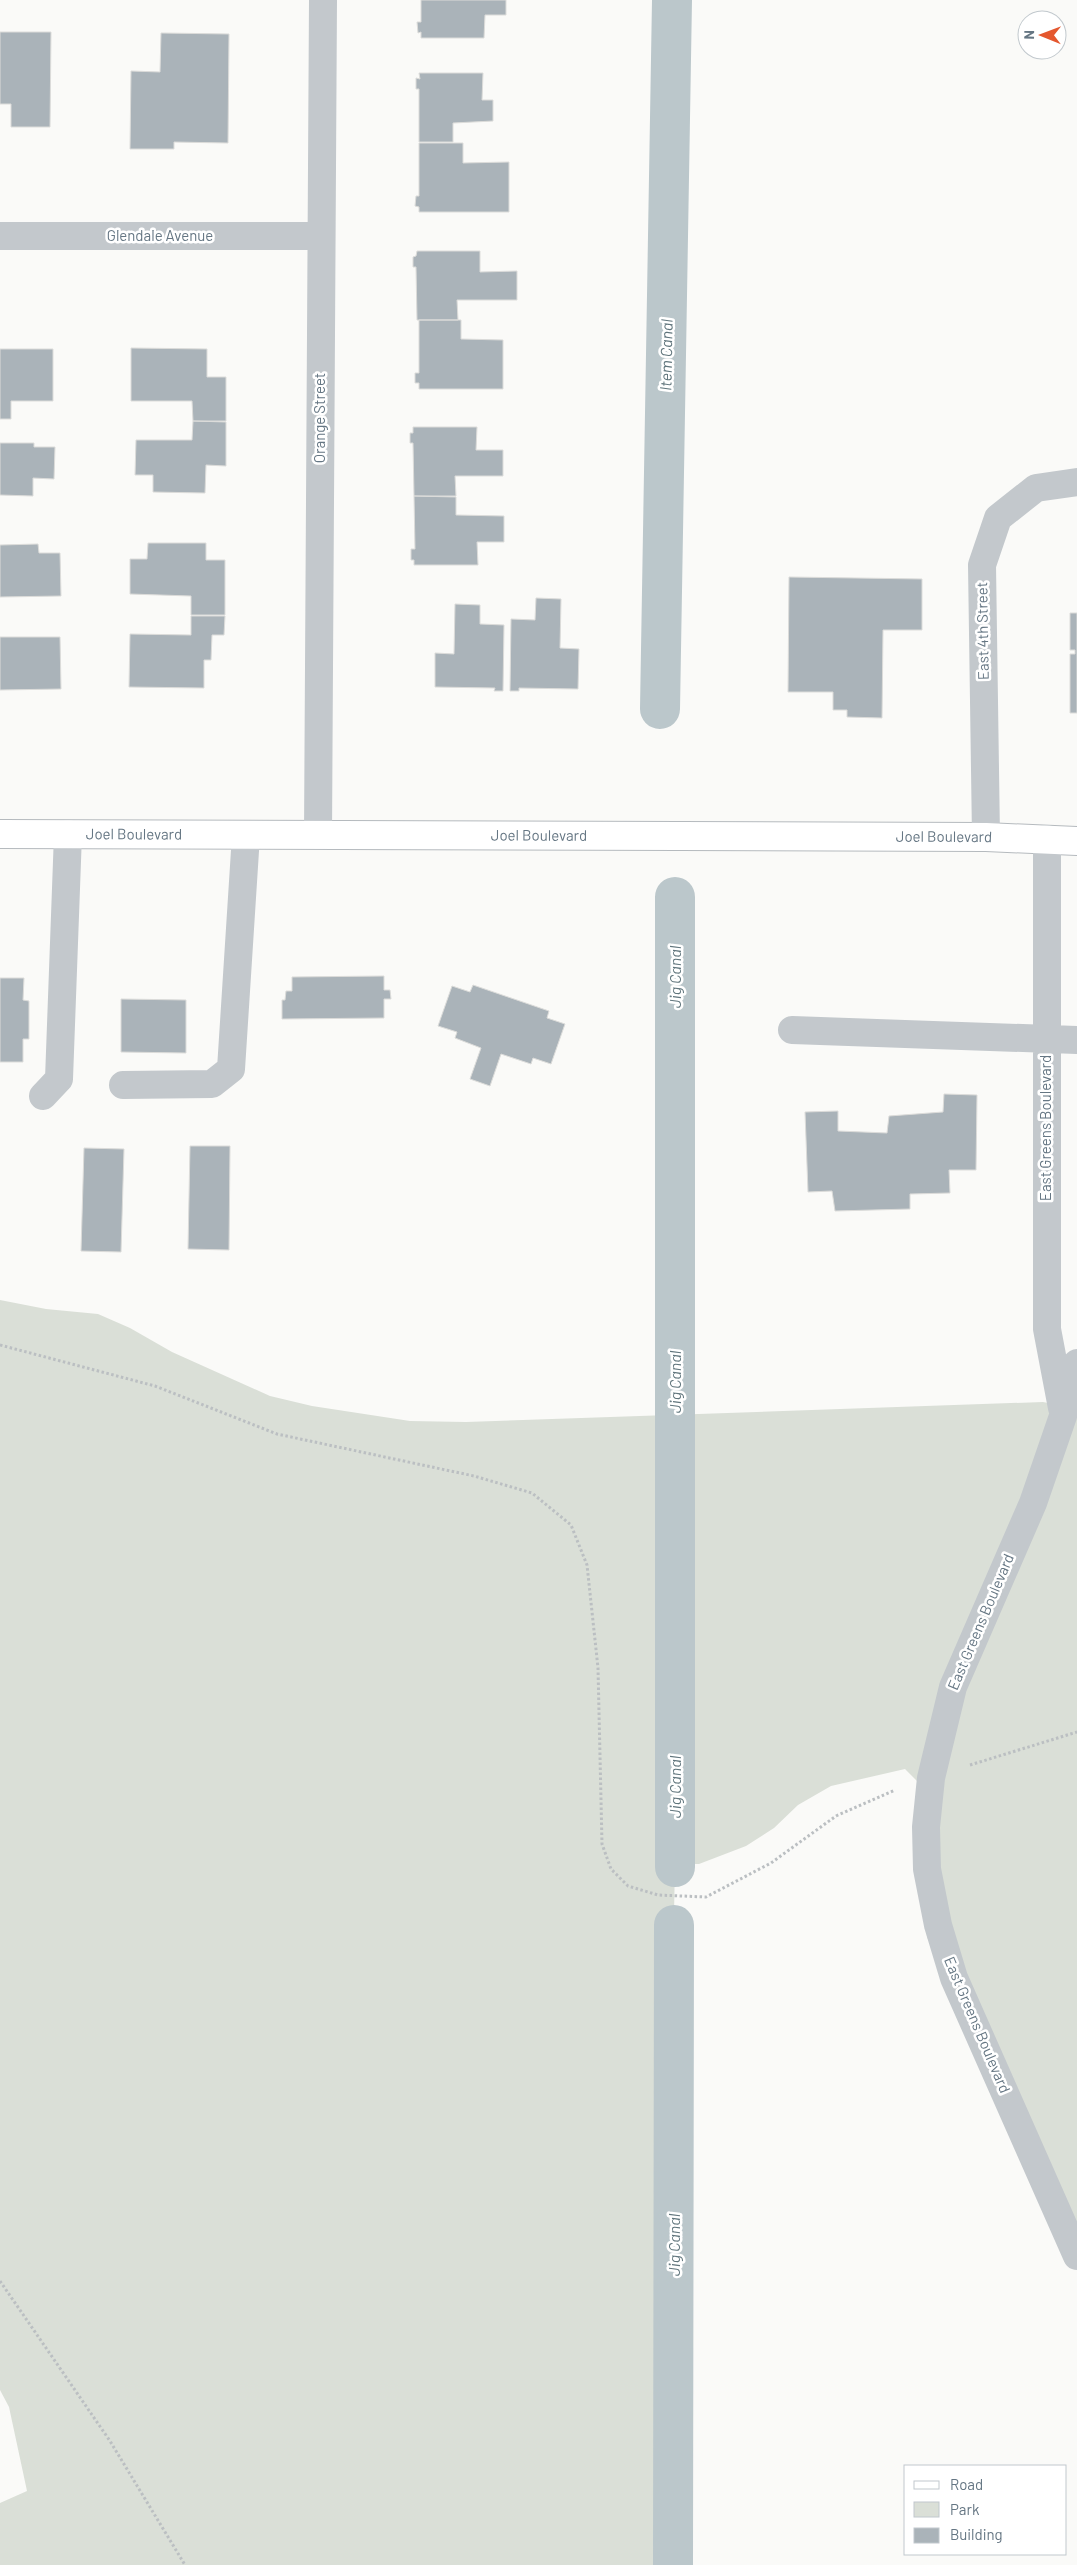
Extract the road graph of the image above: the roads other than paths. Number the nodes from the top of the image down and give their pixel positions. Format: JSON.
{"nodes":[{"id":1,"x":323,"y":0,"type":"edge"},
{"id":2,"x":0,"y":236,"type":"edge"},
{"id":3,"x":320,"y":236,"type":"junction"},
{"id":4,"x":1077,"y":482,"type":"edge"},
{"id":5,"x":0,"y":834,"type":"edge"},
{"id":6,"x":68,"y":834,"type":"junction"},
{"id":7,"x":246,"y":835,"type":"junction"},
{"id":8,"x":318,"y":835,"type":"junction"},
{"id":9,"x":986,"y":837,"type":"junction"},
{"id":10,"x":1047,"y":839,"type":"junction"},
{"id":11,"x":1077,"y":841,"type":"edge"},
{"id":12,"x":792,"y":1030,"type":"dead end"},
{"id":13,"x":1046,"y":1038,"type":"junction"},
{"id":14,"x":1077,"y":1040,"type":"edge"},
{"id":15,"x":123,"y":1086,"type":"dead end"},
{"id":16,"x":43,"y":1096,"type":"dead end"},
{"id":17,"x":1077,"y":1363,"type":"edge"},
{"id":18,"x":1063,"y":1416,"type":"junction"},
{"id":19,"x":1077,"y":2256,"type":"edge"}],
"edges":[{"from":1,"to":3,"type":"street","name":"Orange Street"},
{"from":2,"to":3,"type":"street","name":"Glendale Avenue"},
{"from":3,"to":8,"type":"street","name":"Orange Street"},
{"from":4,"to":9,"type":"street","name":"East 4th Street"},
{"from":5,"to":6,"type":"main road","name":"Joel Boulevard"},
{"from":6,"to":7,"type":"main road","name":"Joel Boulevard"},
{"from":6,"to":16,"type":"street"},
{"from":7,"to":8,"type":"main road","name":"Joel Boulevard"},
{"from":7,"to":15,"type":"street"},
{"from":8,"to":9,"type":"main road","name":"Joel Boulevard"},
{"from":9,"to":10,"type":"main road","name":"Joel Boulevard"},
{"from":10,"to":11,"type":"main road","name":"Joel Boulevard"},
{"from":10,"to":13,"type":"street","name":"East Greens Boulevard"},
{"from":12,"to":13,"type":"street"},
{"from":13,"to":14,"type":"street"},
{"from":13,"to":18,"type":"street","name":"East Greens Boulevard"},
{"from":17,"to":18,"type":"street","name":"East Greens Boulevard"},
{"from":18,"to":19,"type":"street","name":"East Greens Boulevard"}]}
